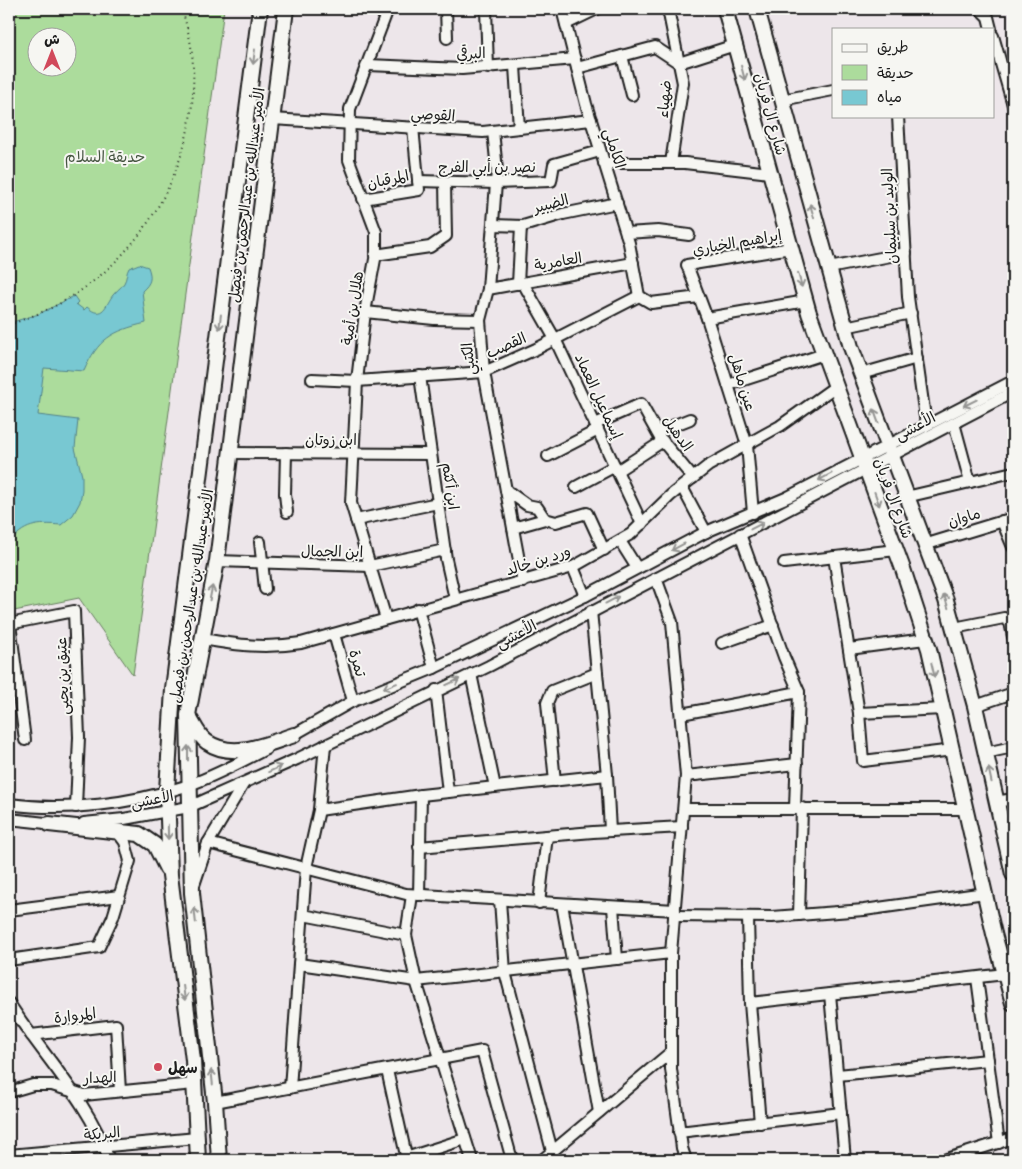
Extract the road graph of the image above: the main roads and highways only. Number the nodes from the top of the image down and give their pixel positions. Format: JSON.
{"nodes":[{"id":1,"x":260,"y":9,"type":"edge"},
{"id":2,"x":286,"y":9,"type":"edge"},
{"id":3,"x":725,"y":9,"type":"edge"},
{"id":4,"x":757,"y":9,"type":"edge"},
{"id":5,"x":188,"y":715,"type":"junction"},
{"id":6,"x":294,"y":735,"type":"road end"},
{"id":7,"x":49,"y":824,"type":"road end"},
{"id":8,"x":1013,"y":874,"type":"edge"},
{"id":9,"x":170,"y":875,"type":"junction"},
{"id":10,"x":1013,"y":1003,"type":"edge"},
{"id":11,"x":198,"y":1160,"type":"edge"},
{"id":12,"x":219,"y":1160,"type":"edge"}],
"edges":[{"from":1,"to":9,"type":"main road","name":"الأمير عبدالله بن عبدالرحمن بن فيصل","one_way":true},
{"from":5,"to":2,"type":"main road","name":"الأمير عبدالله بن عبدالرحمن بن فيصل","one_way":true},
{"from":3,"to":10,"type":"main road","name":"شارع ال فريان","one_way":true},
{"from":8,"to":4,"type":"main road","name":"شارع ال فريان","one_way":true},
{"from":5,"to":6,"type":"main road"},
{"from":12,"to":5,"type":"main road","name":"الأمير عبدالله بن عبدالرحمن بن فيصل","one_way":true},
{"from":7,"to":9,"type":"main road"},
{"from":9,"to":11,"type":"main road","name":"الأمير عبدالله بن عبدالرحمن بن فيصل","one_way":true}]}
